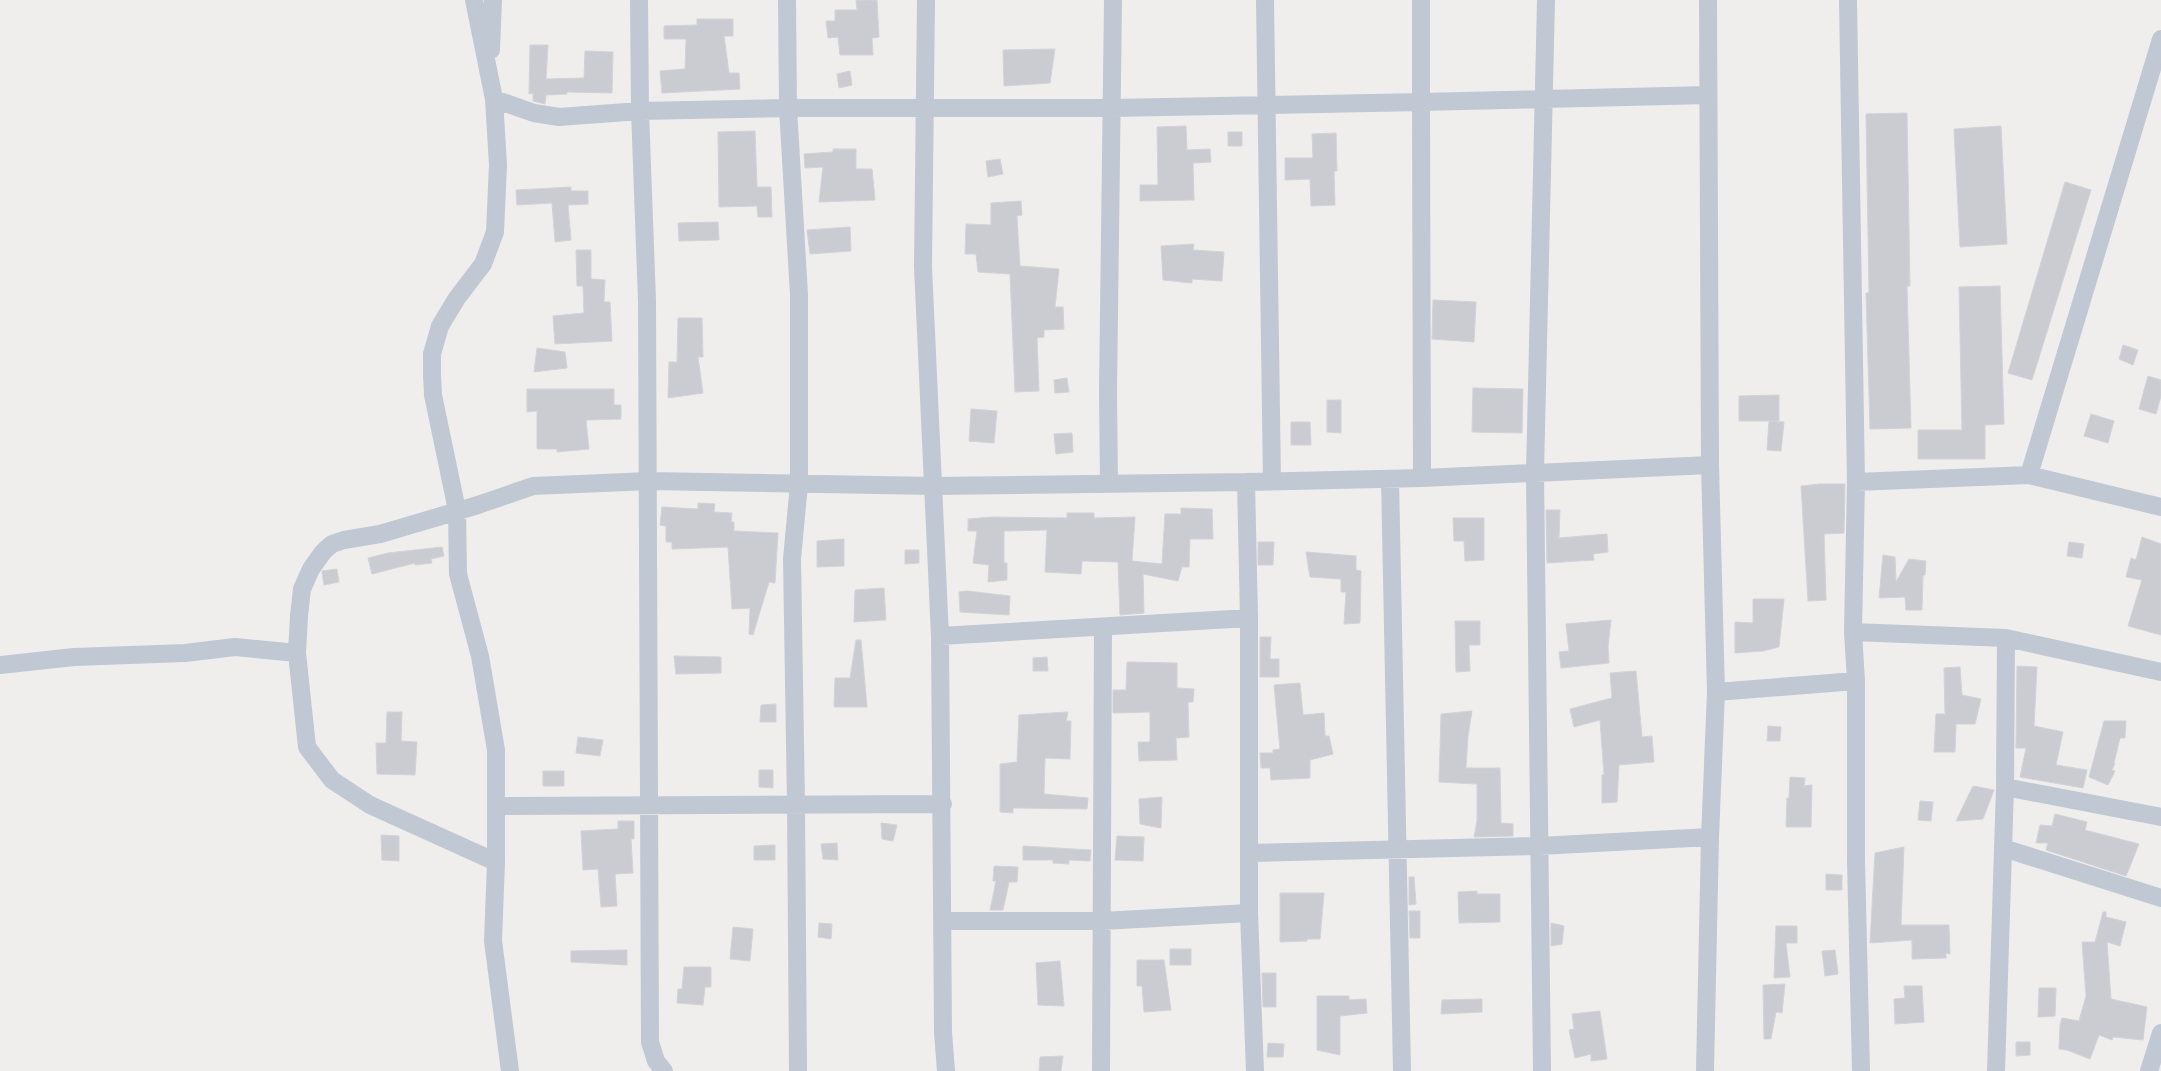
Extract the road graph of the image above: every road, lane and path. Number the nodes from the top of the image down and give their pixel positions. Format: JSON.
{"nodes":[{"id":1,"x":474,"y":0,"type":"edge"},
{"id":2,"x":493,"y":0,"type":"edge"},
{"id":3,"x":639,"y":0,"type":"edge"},
{"id":4,"x":787,"y":0,"type":"edge"},
{"id":5,"x":926,"y":0,"type":"edge"},
{"id":6,"x":1113,"y":0,"type":"edge"},
{"id":7,"x":1265,"y":0,"type":"edge"},
{"id":8,"x":1421,"y":0,"type":"edge"},
{"id":9,"x":1546,"y":0,"type":"edge"},
{"id":10,"x":1708,"y":0,"type":"edge"},
{"id":11,"x":1848,"y":0,"type":"edge"},
{"id":12,"x":2161,"y":39,"type":"edge"},
{"id":13,"x":490,"y":73,"type":"junction"},
{"id":14,"x":1708,"y":95,"type":"junction"},
{"id":15,"x":494,"y":99,"type":"junction"},
{"id":16,"x":1544,"y":99,"type":"junction"},
{"id":17,"x":1421,"y":102,"type":"junction"},
{"id":18,"x":1268,"y":104,"type":"junction"},
{"id":19,"x":925,"y":107,"type":"junction"},
{"id":20,"x":788,"y":108,"type":"junction"},
{"id":21,"x":1112,"y":108,"type":"junction"},
{"id":22,"x":640,"y":111,"type":"junction"},
{"id":23,"x":1710,"y":465,"type":"junction"},
{"id":24,"x":1536,"y":473,"type":"junction"},
{"id":25,"x":2029,"y":475,"type":"junction"},
{"id":26,"x":1422,"y":478,"type":"junction"},
{"id":27,"x":1390,"y":479,"type":"junction"},
{"id":28,"x":1272,"y":481,"type":"junction"},
{"id":29,"x":649,"y":482,"type":"junction"},
{"id":30,"x":1246,"y":482,"type":"junction"},
{"id":31,"x":1856,"y":482,"type":"junction"},
{"id":32,"x":799,"y":484,"type":"junction"},
{"id":33,"x":1109,"y":484,"type":"junction"},
{"id":34,"x":934,"y":486,"type":"junction"},
{"id":35,"x":2161,"y":507,"type":"edge"},
{"id":36,"x":457,"y":510,"type":"junction"},
{"id":37,"x":1249,"y":618,"type":"junction"},
{"id":38,"x":1103,"y":627,"type":"junction"},
{"id":39,"x":1853,"y":632,"type":"junction"},
{"id":40,"x":940,"y":636,"type":"junction"},
{"id":41,"x":2006,"y":638,"type":"junction"},
{"id":42,"x":297,"y":653,"type":"junction"},
{"id":43,"x":0,"y":665,"type":"edge"},
{"id":44,"x":2161,"y":672,"type":"edge"},
{"id":45,"x":1856,"y":681,"type":"junction"},
{"id":46,"x":1716,"y":692,"type":"junction"},
{"id":47,"x":2005,"y":787,"type":"junction"},
{"id":48,"x":796,"y":804,"type":"junction"},
{"id":49,"x":943,"y":804,"type":"junction"},
{"id":50,"x":648,"y":805,"type":"junction"},
{"id":51,"x":496,"y":806,"type":"junction"},
{"id":52,"x":2161,"y":816,"type":"edge"},
{"id":53,"x":1710,"y":837,"type":"junction"},
{"id":54,"x":1540,"y":846,"type":"junction"},
{"id":55,"x":1397,"y":848,"type":"junction"},
{"id":56,"x":2003,"y":848,"type":"junction"},
{"id":57,"x":1250,"y":853,"type":"junction"},
{"id":58,"x":496,"y":862,"type":"junction"},
{"id":59,"x":2161,"y":898,"type":"edge"},
{"id":60,"x":1249,"y":913,"type":"junction"},
{"id":61,"x":943,"y":921,"type":"junction"},
{"id":62,"x":1102,"y":921,"type":"junction"},
{"id":63,"x":2161,"y":1034,"type":"edge"},
{"id":64,"x":510,"y":1071,"type":"edge"},
{"id":65,"x":664,"y":1071,"type":"edge"},
{"id":66,"x":798,"y":1071,"type":"edge"},
{"id":67,"x":946,"y":1071,"type":"edge"},
{"id":68,"x":1101,"y":1071,"type":"edge"},
{"id":69,"x":1255,"y":1071,"type":"edge"},
{"id":70,"x":1402,"y":1071,"type":"edge"},
{"id":71,"x":1542,"y":1071,"type":"edge"},
{"id":72,"x":1705,"y":1071,"type":"edge"},
{"id":73,"x":1862,"y":1071,"type":"edge"},
{"id":74,"x":1996,"y":1071,"type":"edge"},
{"id":75,"x":2149,"y":1071,"type":"edge"}],
"edges":[{"from":1,"to":13,"type":"street"},
{"from":2,"to":13,"type":"street"},
{"from":3,"to":22,"type":"street"},
{"from":4,"to":20,"type":"street"},
{"from":5,"to":19,"type":"street"},
{"from":6,"to":21,"type":"street"},
{"from":7,"to":18,"type":"street"},
{"from":8,"to":17,"type":"street"},
{"from":9,"to":16,"type":"street"},
{"from":10,"to":14,"type":"street"},
{"from":11,"to":31,"type":"street"},
{"from":12,"to":25,"type":"street"},
{"from":13,"to":15,"type":"street"},
{"from":14,"to":16,"type":"street"},
{"from":14,"to":23,"type":"street"},
{"from":15,"to":22,"type":"street"},
{"from":15,"to":36,"type":"street"},
{"from":16,"to":17,"type":"street"},
{"from":16,"to":24,"type":"street"},
{"from":17,"to":18,"type":"street"},
{"from":17,"to":26,"type":"street"},
{"from":18,"to":21,"type":"street"},
{"from":18,"to":28,"type":"street"},
{"from":19,"to":20,"type":"street"},
{"from":19,"to":21,"type":"street"},
{"from":19,"to":34,"type":"street"},
{"from":20,"to":22,"type":"street"},
{"from":20,"to":32,"type":"street"},
{"from":21,"to":33,"type":"street"},
{"from":22,"to":29,"type":"street"},
{"from":23,"to":24,"type":"street"},
{"from":23,"to":46,"type":"street"},
{"from":24,"to":26,"type":"street"},
{"from":24,"to":54,"type":"street"},
{"from":25,"to":31,"type":"street"},
{"from":25,"to":35,"type":"street"},
{"from":26,"to":27,"type":"street"},
{"from":27,"to":28,"type":"street"},
{"from":27,"to":55,"type":"street"},
{"from":28,"to":30,"type":"street"},
{"from":29,"to":32,"type":"street"},
{"from":29,"to":36,"type":"street"},
{"from":29,"to":50,"type":"street"},
{"from":30,"to":33,"type":"street"},
{"from":30,"to":37,"type":"street"},
{"from":31,"to":39,"type":"street"},
{"from":32,"to":34,"type":"street"},
{"from":32,"to":48,"type":"street"},
{"from":33,"to":34,"type":"street"},
{"from":34,"to":40,"type":"street"},
{"from":36,"to":42,"type":"street"},
{"from":36,"to":51,"type":"street"},
{"from":37,"to":38,"type":"street"},
{"from":37,"to":57,"type":"street"},
{"from":38,"to":40,"type":"street"},
{"from":38,"to":62,"type":"street"},
{"from":39,"to":41,"type":"street"},
{"from":39,"to":45,"type":"street"},
{"from":40,"to":49,"type":"street"},
{"from":41,"to":44,"type":"street"},
{"from":41,"to":47,"type":"street"},
{"from":42,"to":43,"type":"street"},
{"from":42,"to":58,"type":"street"},
{"from":45,"to":46,"type":"street"},
{"from":45,"to":73,"type":"street"},
{"from":46,"to":53,"type":"street"},
{"from":47,"to":52,"type":"street"},
{"from":47,"to":56,"type":"street"},
{"from":48,"to":49,"type":"street"},
{"from":48,"to":50,"type":"street"},
{"from":48,"to":66,"type":"street"},
{"from":49,"to":61,"type":"street"},
{"from":50,"to":51,"type":"street"},
{"from":50,"to":65,"type":"street"},
{"from":51,"to":58,"type":"street"},
{"from":53,"to":54,"type":"street"},
{"from":53,"to":72,"type":"street"},
{"from":54,"to":55,"type":"street"},
{"from":54,"to":71,"type":"street"},
{"from":55,"to":57,"type":"street"},
{"from":55,"to":70,"type":"street"},
{"from":56,"to":59,"type":"street"},
{"from":56,"to":74,"type":"street"},
{"from":57,"to":60,"type":"street"},
{"from":58,"to":64,"type":"street"},
{"from":60,"to":62,"type":"street"},
{"from":60,"to":69,"type":"street"},
{"from":61,"to":62,"type":"street"},
{"from":61,"to":67,"type":"street"},
{"from":62,"to":68,"type":"street"},
{"from":63,"to":75,"type":"street"}]}
